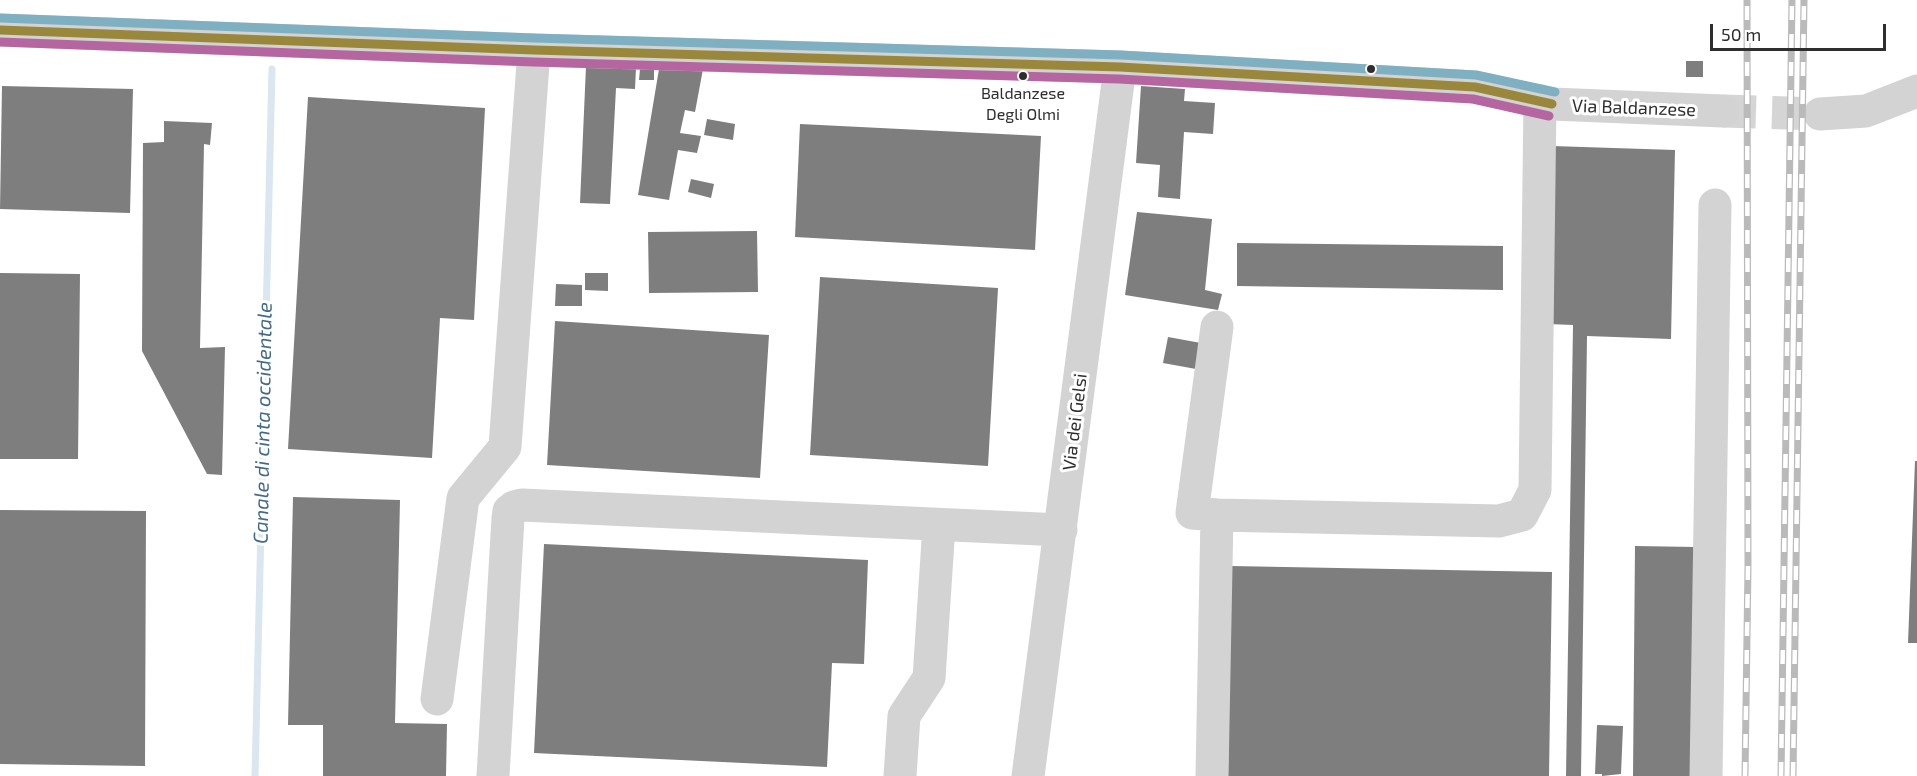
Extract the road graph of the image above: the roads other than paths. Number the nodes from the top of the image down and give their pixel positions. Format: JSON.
{"nodes":[{"id":1,"x":0,"y":30,"type":"edge"},
{"id":2,"x":534,"y":50,"type":"junction"},
{"id":3,"x":1120,"y":67,"type":"junction"},
{"id":4,"x":1917,"y":91,"type":"edge"},
{"id":5,"x":1540,"y":101,"type":"junction"},
{"id":6,"x":1723,"y":111,"type":"tunnel mouth"},
{"id":7,"x":1820,"y":114,"type":"tunnel mouth"},
{"id":8,"x":1715,"y":206,"type":"dead end"},
{"id":9,"x":1217,"y":327,"type":"dead end"},
{"id":10,"x":1216,"y":515,"type":"junction"},
{"id":11,"x":939,"y":525,"type":"junction"},
{"id":12,"x":1061,"y":530,"type":"junction"},
{"id":13,"x":437,"y":699,"type":"dead end"},
{"id":14,"x":493,"y":776,"type":"edge"},
{"id":15,"x":900,"y":776,"type":"edge"},
{"id":16,"x":1028,"y":776,"type":"edge"},
{"id":17,"x":1212,"y":776,"type":"edge"},
{"id":18,"x":1706,"y":776,"type":"edge"}],
"edges":[{"from":1,"to":2,"type":"street","name":"Via Baldanzese"},
{"from":2,"to":3,"type":"street","name":"Via Baldanzese"},
{"from":2,"to":13,"type":"street"},
{"from":3,"to":5,"type":"street","name":"Via Baldanzese"},
{"from":3,"to":12,"type":"street","name":"Via dei Gelsi"},
{"from":4,"to":7,"type":"street"},
{"from":5,"to":6,"type":"street","name":"Via Baldanzese"},
{"from":5,"to":10,"type":"street"},
{"from":8,"to":18,"type":"street"},
{"from":9,"to":10,"type":"street"},
{"from":10,"to":17,"type":"street"},
{"from":11,"to":12,"type":"street"},
{"from":11,"to":14,"type":"street"},
{"from":11,"to":15,"type":"street"},
{"from":12,"to":16,"type":"street","name":"Via dei Gelsi"}]}
